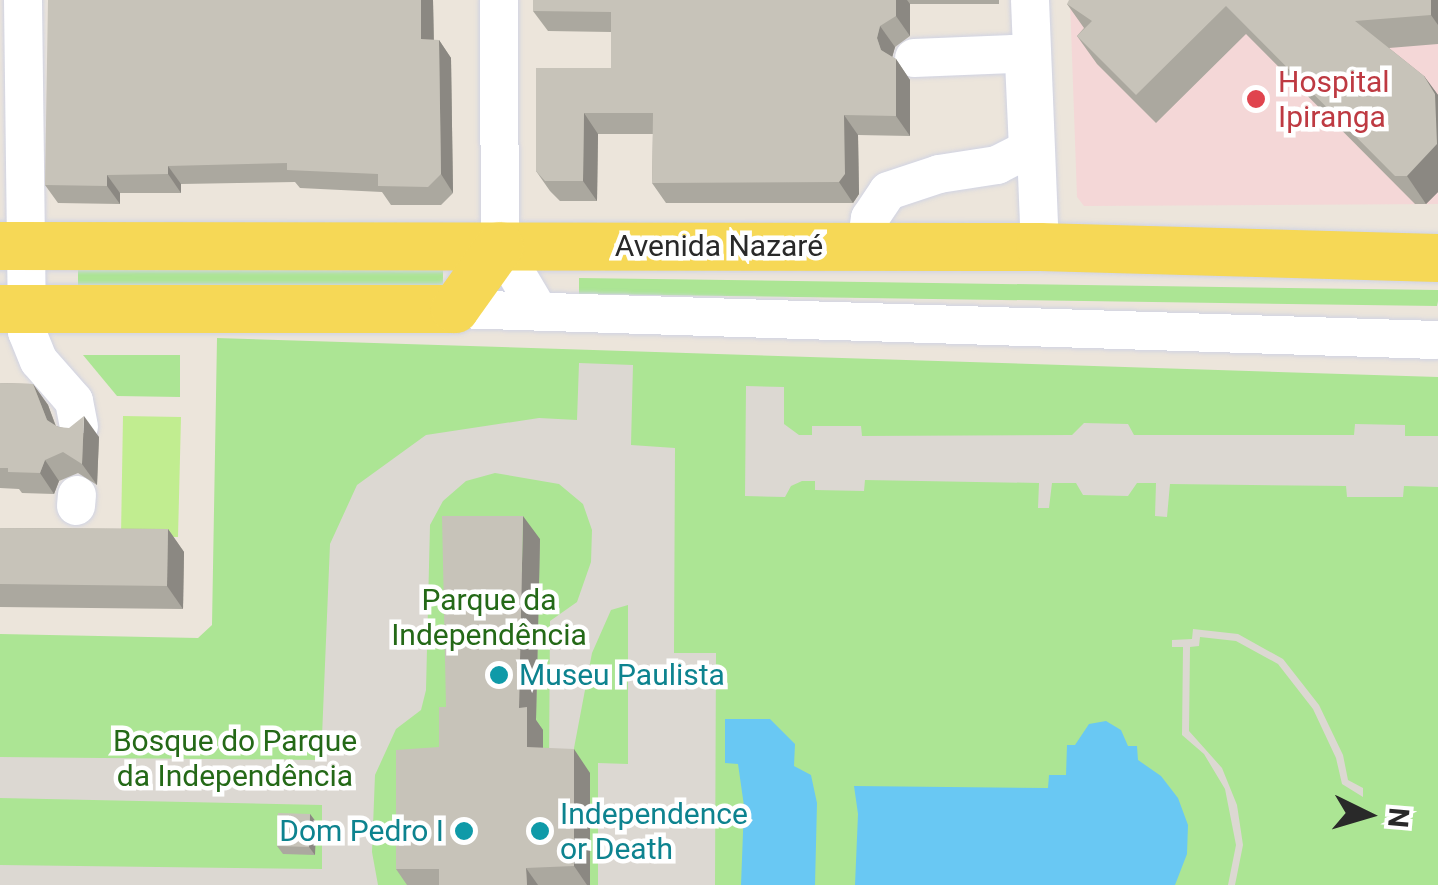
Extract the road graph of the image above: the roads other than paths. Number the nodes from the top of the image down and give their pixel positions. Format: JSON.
{"nodes":[{"id":1,"x":24,"y":0,"type":"edge"},
{"id":2,"x":498,"y":0,"type":"edge"},
{"id":3,"x":1030,"y":0,"type":"edge"},
{"id":4,"x":914,"y":58,"type":"dead end"},
{"id":5,"x":12,"y":246,"type":"edge"},
{"id":6,"x":500,"y":246,"type":"junction"},
{"id":7,"x":866,"y":246,"type":"junction"},
{"id":8,"x":1040,"y":248,"type":"junction"},
{"id":9,"x":1438,"y":258,"type":"edge"},
{"id":10,"x":12,"y":309,"type":"edge"},
{"id":11,"x":455,"y":309,"type":"junction"},
{"id":12,"x":538,"y":310,"type":"junction"},
{"id":13,"x":1438,"y":340,"type":"edge"},
{"id":14,"x":80,"y":427,"type":"edge"}],
"edges":[{"from":1,"to":5,"type":"street"},
{"from":2,"to":6,"type":"street"},
{"from":3,"to":8,"type":"street"},
{"from":4,"to":7,"type":"street"},
{"from":5,"to":6,"type":"main road","name":"Avenida Nazaré"},
{"from":5,"to":10,"type":"street"},
{"from":6,"to":7,"type":"main road","name":"Avenida Nazaré"},
{"from":6,"to":11,"type":"main road"},
{"from":6,"to":12,"type":"street"},
{"from":7,"to":8,"type":"main road","name":"Avenida Nazaré"},
{"from":8,"to":9,"type":"main road","name":"Avenida Nazaré"},
{"from":10,"to":11,"type":"main road"},
{"from":10,"to":14,"type":"street"},
{"from":11,"to":12,"type":"street"},
{"from":12,"to":13,"type":"street"}]}
